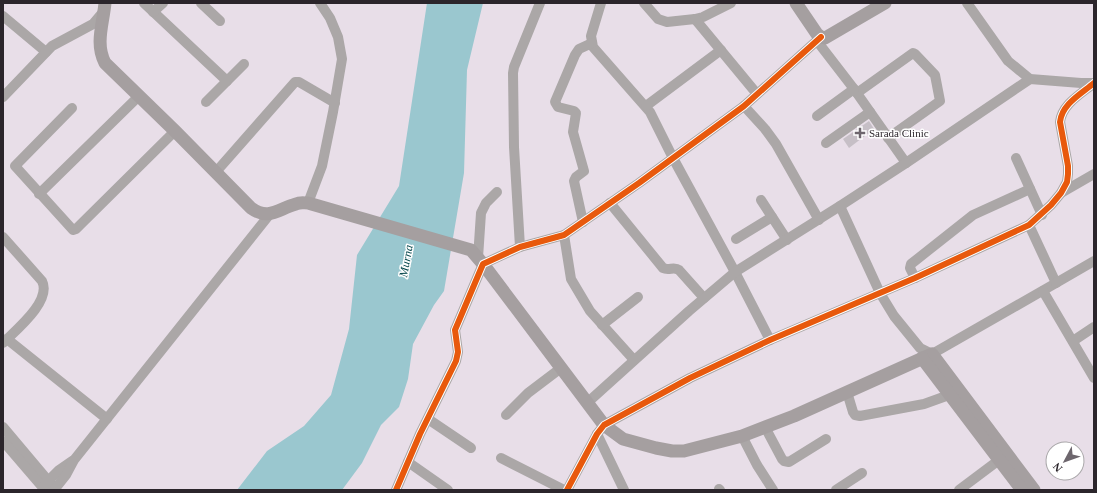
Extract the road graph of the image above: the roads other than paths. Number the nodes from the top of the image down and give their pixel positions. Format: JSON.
{"nodes":[{"id":1,"x":144,"y":3,"type":"edge"},
{"id":2,"x":163,"y":3,"type":"edge"},
{"id":3,"x":201,"y":3,"type":"edge"},
{"id":4,"x":320,"y":3,"type":"edge"},
{"id":5,"x":540,"y":3,"type":"edge"},
{"id":6,"x":601,"y":3,"type":"edge"},
{"id":7,"x":644,"y":3,"type":"edge"},
{"id":8,"x":731,"y":3,"type":"edge"},
{"id":9,"x":796,"y":3,"type":"edge"},
{"id":10,"x":885,"y":3,"type":"edge"},
{"id":11,"x":967,"y":3,"type":"edge"},
{"id":12,"x":105,"y":7,"type":"edge"},
{"id":13,"x":153,"y":12,"type":"junction"},
{"id":14,"x":3,"y":16,"type":"edge"},
{"id":15,"x":695,"y":19,"type":"junction"},
{"id":16,"x":220,"y":21,"type":"dead end"},
{"id":17,"x":819,"y":39,"type":"junction"},
{"id":18,"x":592,"y":42,"type":"junction"},
{"id":19,"x":720,"y":50,"type":"junction"},
{"id":20,"x":46,"y":52,"type":"junction"},
{"id":21,"x":244,"y":64,"type":"dead end"},
{"id":22,"x":1030,"y":79,"type":"junction"},
{"id":23,"x":226,"y":81,"type":"junction"},
{"id":24,"x":1094,"y":83,"type":"edge"},
{"id":25,"x":855,"y":91,"type":"junction"},
{"id":26,"x":757,"y":94,"type":"junction"},
{"id":27,"x":139,"y":96,"type":"junction"},
{"id":28,"x":3,"y":97,"type":"edge"},
{"id":29,"x":206,"y":102,"type":"dead end"},
{"id":30,"x":335,"y":103,"type":"junction"},
{"id":31,"x":646,"y":106,"type":"junction"},
{"id":32,"x":744,"y":106,"type":"junction"},
{"id":33,"x":72,"y":108,"type":"dead end"},
{"id":34,"x":870,"y":112,"type":"junction"},
{"id":35,"x":817,"y":116,"type":"dead end"},
{"id":36,"x":175,"y":131,"type":"junction"},
{"id":37,"x":888,"y":138,"type":"junction"},
{"id":38,"x":826,"y":143,"type":"dead end"},
{"id":39,"x":673,"y":158,"type":"junction"},
{"id":40,"x":1016,"y":158,"type":"dead end"},
{"id":41,"x":906,"y":163,"type":"junction"},
{"id":42,"x":215,"y":173,"type":"junction"},
{"id":43,"x":1094,"y":174,"type":"edge"},
{"id":44,"x":1030,"y":189,"type":"junction"},
{"id":45,"x":496,"y":192,"type":"dead end"},
{"id":46,"x":1061,"y":193,"type":"junction"},
{"id":47,"x":39,"y":194,"type":"junction"},
{"id":48,"x":761,"y":200,"type":"dead end"},
{"id":49,"x":308,"y":203,"type":"junction"},
{"id":50,"x":610,"y":203,"type":"junction"},
{"id":51,"x":840,"y":206,"type":"junction"},
{"id":52,"x":270,"y":214,"type":"junction"},
{"id":53,"x":1042,"y":215,"type":"junction"},
{"id":54,"x":772,"y":217,"type":"junction"},
{"id":55,"x":819,"y":220,"type":"junction"},
{"id":56,"x":583,"y":222,"type":"junction"},
{"id":57,"x":1029,"y":225,"type":"junction"},
{"id":58,"x":564,"y":235,"type":"junction"},
{"id":59,"x":3,"y":237,"type":"edge"},
{"id":60,"x":736,"y":239,"type":"dead end"},
{"id":61,"x":787,"y":240,"type":"junction"},
{"id":62,"x":520,"y":247,"type":"junction"},
{"id":63,"x":478,"y":257,"type":"junction"},
{"id":64,"x":1094,"y":261,"type":"edge"},
{"id":65,"x":735,"y":272,"type":"junction"},
{"id":66,"x":915,"y":278,"type":"junction"},
{"id":67,"x":1056,"y":283,"type":"junction"},
{"id":68,"x":1043,"y":291,"type":"junction"},
{"id":69,"x":880,"y":293,"type":"junction"},
{"id":70,"x":638,"y":297,"type":"dead end"},
{"id":71,"x":704,"y":298,"type":"junction"},
{"id":72,"x":602,"y":325,"type":"junction"},
{"id":73,"x":1094,"y":327,"type":"edge"},
{"id":74,"x":770,"y":340,"type":"junction"},
{"id":75,"x":5,"y":341,"type":"edge"},
{"id":76,"x":1073,"y":341,"type":"junction"},
{"id":77,"x":925,"y":353,"type":"junction"},
{"id":78,"x":634,"y":360,"type":"junction"},
{"id":79,"x":561,"y":368,"type":"junction"},
{"id":80,"x":1094,"y":378,"type":"edge"},
{"id":81,"x":847,"y":392,"type":"junction"},
{"id":82,"x":949,"y":395,"type":"junction"},
{"id":83,"x":587,"y":403,"type":"junction"},
{"id":84,"x":506,"y":415,"type":"dead end"},
{"id":85,"x":106,"y":419,"type":"junction"},
{"id":86,"x":428,"y":419,"type":"junction"},
{"id":87,"x":3,"y":427,"type":"edge"},
{"id":88,"x":765,"y":427,"type":"junction"},
{"id":89,"x":601,"y":430,"type":"junction"},
{"id":90,"x":742,"y":436,"type":"junction"},
{"id":91,"x":826,"y":439,"type":"dead end"},
{"id":92,"x":3,"y":440,"type":"edge"},
{"id":93,"x":471,"y":448,"type":"dead end"},
{"id":94,"x":501,"y":458,"type":"dead end"},
{"id":95,"x":74,"y":460,"type":"junction"},
{"id":96,"x":999,"y":460,"type":"junction"},
{"id":97,"x":408,"y":462,"type":"junction"},
{"id":98,"x":862,"y":473,"type":"dead end"},
{"id":99,"x":45,"y":485,"type":"edge"},
{"id":100,"x":55,"y":489,"type":"edge"},
{"id":101,"x":396,"y":490,"type":"edge"},
{"id":102,"x":448,"y":490,"type":"edge"},
{"id":103,"x":564,"y":490,"type":"edge"},
{"id":104,"x":567,"y":490,"type":"edge"},
{"id":105,"x":624,"y":490,"type":"edge"},
{"id":106,"x":773,"y":490,"type":"edge"},
{"id":107,"x":836,"y":490,"type":"edge"},
{"id":108,"x":959,"y":490,"type":"edge"},
{"id":109,"x":1022,"y":490,"type":"edge"},
{"id":110,"x":1034,"y":490,"type":"edge"}],
"edges":[{"from":1,"to":13,"type":"street"},
{"from":2,"to":13,"type":"street"},
{"from":3,"to":16,"type":"street"},
{"from":4,"to":30,"type":"street"},
{"from":5,"to":62,"type":"street"},
{"from":6,"to":18,"type":"street"},
{"from":7,"to":15,"type":"street"},
{"from":8,"to":15,"type":"street"},
{"from":9,"to":17,"type":"main road"},
{"from":10,"to":17,"type":"main road"},
{"from":11,"to":22,"type":"street"},
{"from":12,"to":20,"type":"street"},
{"from":12,"to":27,"type":"main road"},
{"from":13,"to":23,"type":"street"},
{"from":14,"to":20,"type":"street"},
{"from":15,"to":19,"type":"street"},
{"from":17,"to":25,"type":"street"},
{"from":17,"to":26,"type":"street"},
{"from":18,"to":31,"type":"street"},
{"from":18,"to":56,"type":"street"},
{"from":19,"to":26,"type":"street"},
{"from":19,"to":31,"type":"street"},
{"from":20,"to":28,"type":"street"},
{"from":21,"to":23,"type":"street"},
{"from":22,"to":24,"type":"street"},
{"from":22,"to":41,"type":"street"},
{"from":23,"to":29,"type":"street"},
{"from":24,"to":46,"type":"street"},
{"from":25,"to":34,"type":"street"},
{"from":25,"to":35,"type":"street"},
{"from":25,"to":37,"type":"street"},
{"from":26,"to":32,"type":"street"},
{"from":27,"to":36,"type":"main road"},
{"from":27,"to":47,"type":"street"},
{"from":30,"to":42,"type":"street"},
{"from":30,"to":49,"type":"street"},
{"from":31,"to":39,"type":"street"},
{"from":32,"to":39,"type":"street"},
{"from":32,"to":55,"type":"street"},
{"from":33,"to":47,"type":"street"},
{"from":34,"to":37,"type":"street"},
{"from":34,"to":38,"type":"street"},
{"from":36,"to":42,"type":"main road"},
{"from":36,"to":47,"type":"street"},
{"from":37,"to":41,"type":"street"},
{"from":39,"to":50,"type":"street"},
{"from":39,"to":65,"type":"street"},
{"from":40,"to":44,"type":"street"},
{"from":41,"to":51,"type":"street"},
{"from":42,"to":52,"type":"main road"},
{"from":43,"to":46,"type":"street"},
{"from":44,"to":53,"type":"street"},
{"from":44,"to":66,"type":"street"},
{"from":45,"to":63,"type":"street"},
{"from":46,"to":53,"type":"street"},
{"from":48,"to":54,"type":"street"},
{"from":49,"to":52,"type":"main road"},
{"from":49,"to":63,"type":"main road"},
{"from":50,"to":56,"type":"street"},
{"from":50,"to":71,"type":"street"},
{"from":51,"to":55,"type":"street"},
{"from":51,"to":69,"type":"street"},
{"from":52,"to":85,"type":"street"},
{"from":53,"to":57,"type":"street"},
{"from":54,"to":60,"type":"street"},
{"from":54,"to":61,"type":"street"},
{"from":55,"to":61,"type":"street"},
{"from":56,"to":58,"type":"street"},
{"from":57,"to":66,"type":"street"},
{"from":57,"to":67,"type":"street"},
{"from":58,"to":62,"type":"street"},
{"from":58,"to":72,"type":"street"},
{"from":59,"to":75,"type":"street"},
{"from":61,"to":65,"type":"street"},
{"from":62,"to":63,"type":"street"},
{"from":63,"to":79,"type":"main road"},
{"from":63,"to":86,"type":"street"},
{"from":64,"to":67,"type":"street"},
{"from":65,"to":71,"type":"street"},
{"from":65,"to":74,"type":"street"},
{"from":66,"to":69,"type":"street"},
{"from":67,"to":68,"type":"street"},
{"from":68,"to":76,"type":"street"},
{"from":68,"to":77,"type":"street"},
{"from":69,"to":74,"type":"street"},
{"from":69,"to":77,"type":"street"},
{"from":70,"to":72,"type":"street"},
{"from":71,"to":78,"type":"street"},
{"from":72,"to":78,"type":"street"},
{"from":73,"to":76,"type":"street"},
{"from":74,"to":89,"type":"street"},
{"from":75,"to":85,"type":"street"},
{"from":76,"to":80,"type":"street"},
{"from":77,"to":81,"type":"main road"},
{"from":77,"to":82,"type":"main road"},
{"from":77,"to":110,"type":"main road"},
{"from":78,"to":83,"type":"street"},
{"from":79,"to":83,"type":"main road"},
{"from":79,"to":84,"type":"street"},
{"from":81,"to":82,"type":"street"},
{"from":81,"to":88,"type":"main road"},
{"from":82,"to":96,"type":"main road"},
{"from":83,"to":89,"type":"main road"},
{"from":85,"to":95,"type":"street"},
{"from":86,"to":93,"type":"street"},
{"from":86,"to":97,"type":"street"},
{"from":87,"to":99,"type":"street"},
{"from":88,"to":90,"type":"main road"},
{"from":88,"to":91,"type":"street"},
{"from":89,"to":90,"type":"main road"},
{"from":89,"to":104,"type":"street"},
{"from":89,"to":105,"type":"street"},
{"from":90,"to":106,"type":"street"},
{"from":92,"to":99,"type":"street"},
{"from":94,"to":103,"type":"street"},
{"from":95,"to":99,"type":"street"},
{"from":95,"to":100,"type":"street"},
{"from":96,"to":108,"type":"street"},
{"from":96,"to":109,"type":"main road"},
{"from":97,"to":101,"type":"street"},
{"from":97,"to":102,"type":"street"},
{"from":98,"to":107,"type":"street"},
{"from":99,"to":100,"type":"street"}]}
